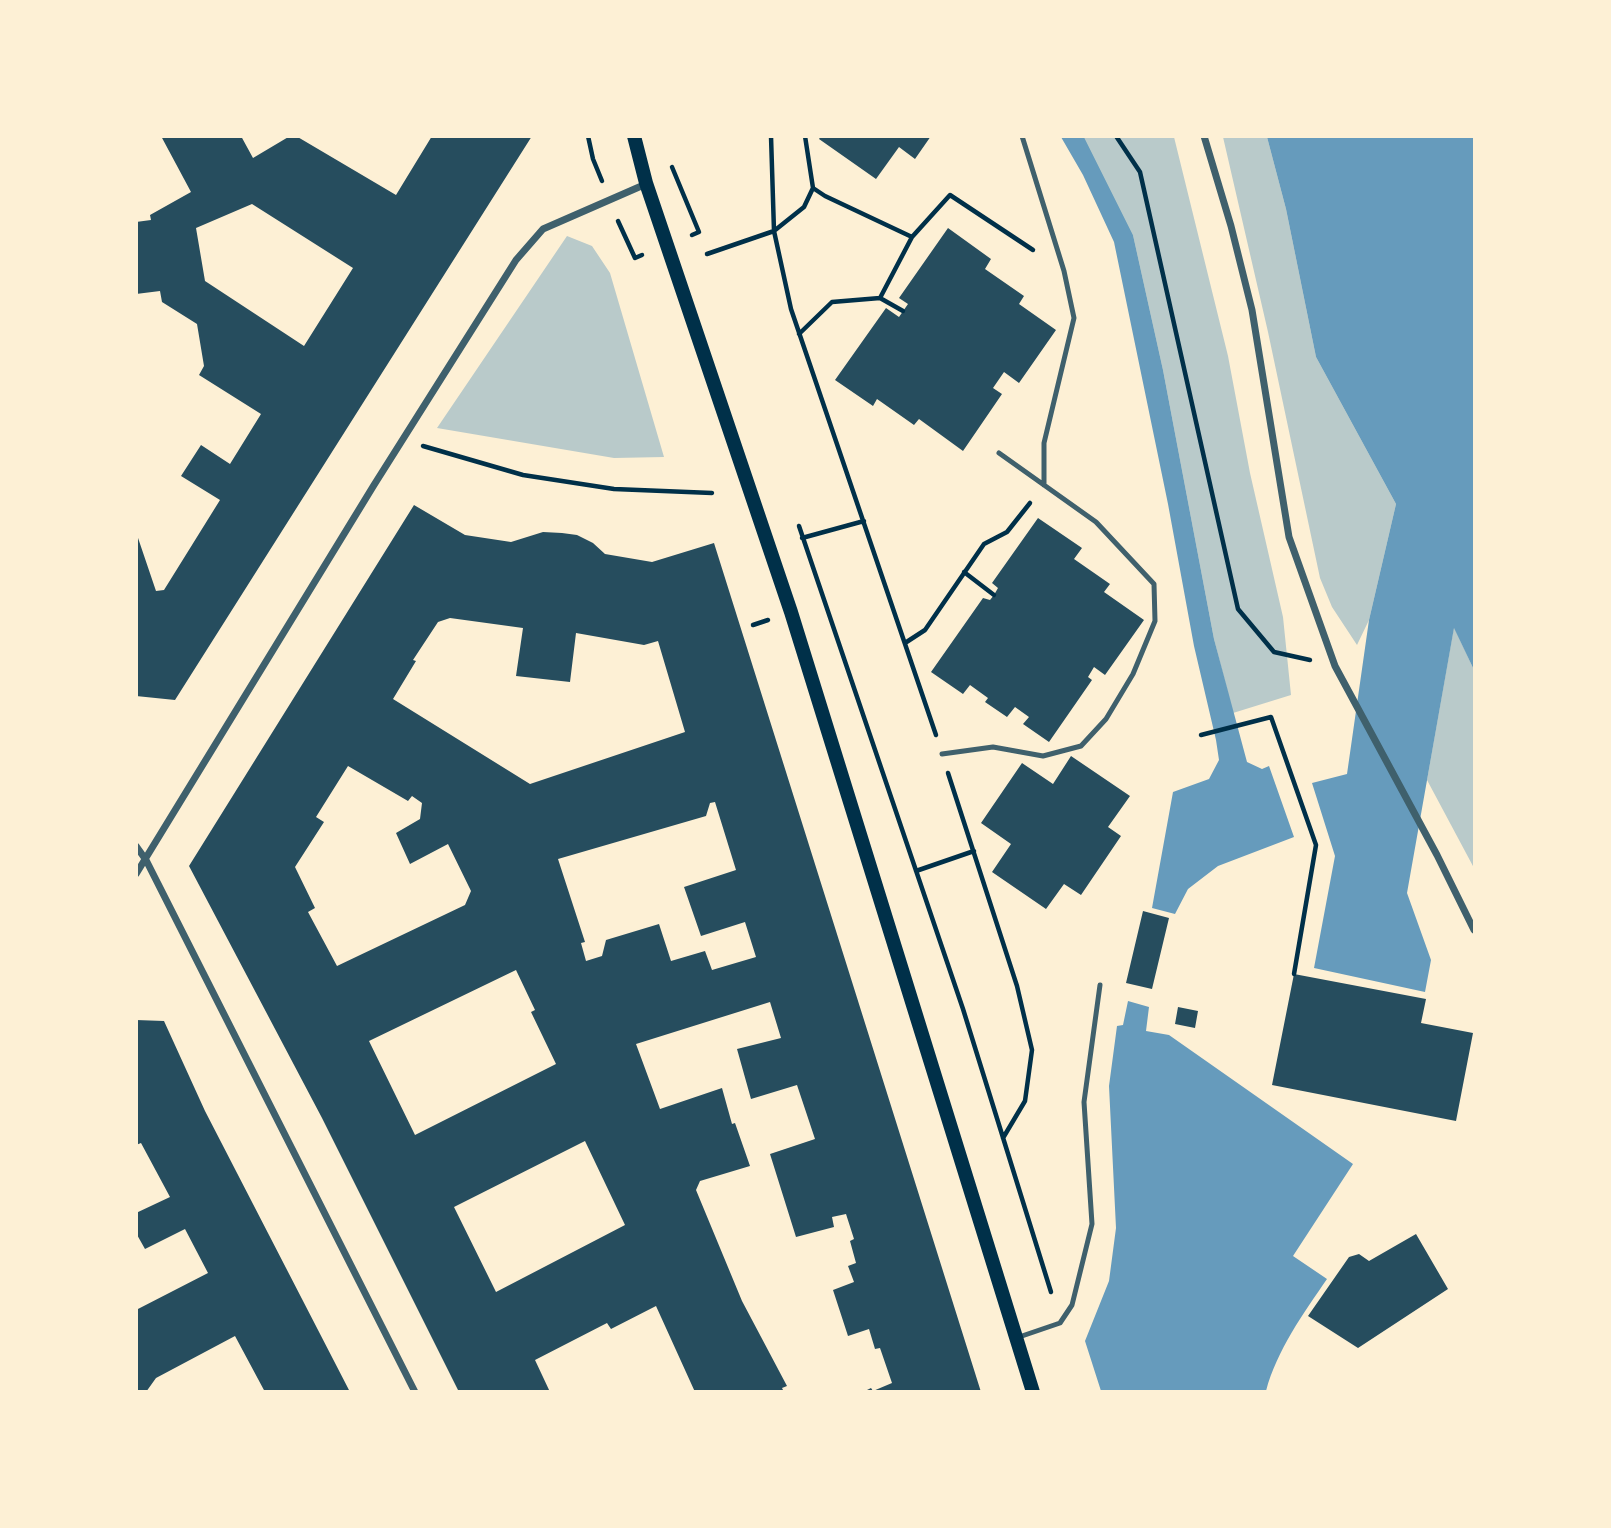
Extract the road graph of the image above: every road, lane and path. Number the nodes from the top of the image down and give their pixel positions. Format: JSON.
{"nodes":[{"id":1,"x":634,"y":136,"type":"edge"},
{"id":2,"x":771,"y":136,"type":"edge"},
{"id":3,"x":805,"y":136,"type":"edge"},
{"id":4,"x":1022,"y":136,"type":"edge"},
{"id":5,"x":1116,"y":136,"type":"edge"},
{"id":6,"x":1204,"y":136,"type":"edge"},
{"id":7,"x":674,"y":173,"type":"dead end"},
{"id":8,"x":646,"y":183,"type":"junction"},
{"id":9,"x":813,"y":188,"type":"junction"},
{"id":10,"x":774,"y":231,"type":"junction"},
{"id":11,"x":699,"y":232,"type":"dead end"},
{"id":12,"x":912,"y":237,"type":"junction"},
{"id":13,"x":707,"y":254,"type":"dead end"},
{"id":14,"x":1064,"y":271,"type":"junction"},
{"id":15,"x":880,"y":298,"type":"junction"},
{"id":16,"x":903,"y":311,"type":"dead end"},
{"id":17,"x":799,"y":334,"type":"junction"},
{"id":18,"x":402,"y":440,"type":"junction"},
{"id":19,"x":999,"y":453,"type":"dead end"},
{"id":20,"x":1044,"y":485,"type":"junction"},
{"id":21,"x":712,"y":493,"type":"dead end"},
{"id":22,"x":864,"y":521,"type":"junction"},
{"id":23,"x":799,"y":526,"type":"dead end"},
{"id":24,"x":802,"y":538,"type":"junction"},
{"id":25,"x":964,"y":572,"type":"junction"},
{"id":26,"x":994,"y":595,"type":"dead end"},
{"id":27,"x":773,"y":619,"type":"dead end"},
{"id":28,"x":753,"y":625,"type":"dead end"},
{"id":29,"x":905,"y":643,"type":"junction"},
{"id":30,"x":1335,"y":666,"type":"junction"},
{"id":31,"x":1201,"y":735,"type":"dead end"},
{"id":32,"x":942,"y":754,"type":"junction"},
{"id":33,"x":136,"y":846,"type":"edge"},
{"id":34,"x":974,"y":851,"type":"junction"},
{"id":35,"x":146,"y":860,"type":"junction"},
{"id":36,"x":916,"y":871,"type":"junction"},
{"id":37,"x":136,"y":874,"type":"edge"},
{"id":38,"x":1475,"y":930,"type":"edge"},
{"id":39,"x":1294,"y":974,"type":"dead end"},
{"id":40,"x":1100,"y":985,"type":"dead end"},
{"id":41,"x":1003,"y":1138,"type":"junction"},
{"id":42,"x":1060,"y":1323,"type":"junction"},
{"id":43,"x":1016,"y":1338,"type":"junction"},
{"id":44,"x":415,"y":1391,"type":"edge"},
{"id":45,"x":1033,"y":1391,"type":"edge"}],
"edges":[{"from":1,"to":8,"type":"main road"},
{"from":2,"to":10,"type":"path"},
{"from":3,"to":9,"type":"path"},
{"from":4,"to":14,"type":"lane"},
{"from":5,"to":30,"type":"path"},
{"from":6,"to":30,"type":"street"},
{"from":7,"to":11,"type":"path"},
{"from":8,"to":18,"type":"street"},
{"from":8,"to":43,"type":"main road"},
{"from":9,"to":10,"type":"path"},
{"from":9,"to":12,"type":"path"},
{"from":10,"to":13,"type":"path"},
{"from":10,"to":17,"type":"path"},
{"from":12,"to":14,"type":"path"},
{"from":12,"to":15,"type":"path"},
{"from":14,"to":20,"type":"lane"},
{"from":15,"to":16,"type":"path"},
{"from":15,"to":17,"type":"path"},
{"from":17,"to":22,"type":"path"},
{"from":18,"to":21,"type":"path"},
{"from":18,"to":35,"type":"street"},
{"from":19,"to":20,"type":"lane"},
{"from":20,"to":25,"type":"path"},
{"from":20,"to":32,"type":"lane"},
{"from":22,"to":24,"type":"path"},
{"from":22,"to":29,"type":"path"},
{"from":23,"to":24,"type":"path"},
{"from":24,"to":36,"type":"path"},
{"from":25,"to":26,"type":"path"},
{"from":25,"to":29,"type":"path"},
{"from":27,"to":28,"type":"path"},
{"from":29,"to":32,"type":"path"},
{"from":30,"to":38,"type":"street"},
{"from":31,"to":39,"type":"path"},
{"from":32,"to":34,"type":"path"},
{"from":33,"to":35,"type":"street"},
{"from":34,"to":36,"type":"path"},
{"from":34,"to":41,"type":"path"},
{"from":35,"to":37,"type":"street"},
{"from":35,"to":44,"type":"street"},
{"from":36,"to":41,"type":"path"},
{"from":40,"to":42,"type":"lane"},
{"from":41,"to":42,"type":"path"},
{"from":42,"to":43,"type":"lane"},
{"from":43,"to":45,"type":"main road"}]}
